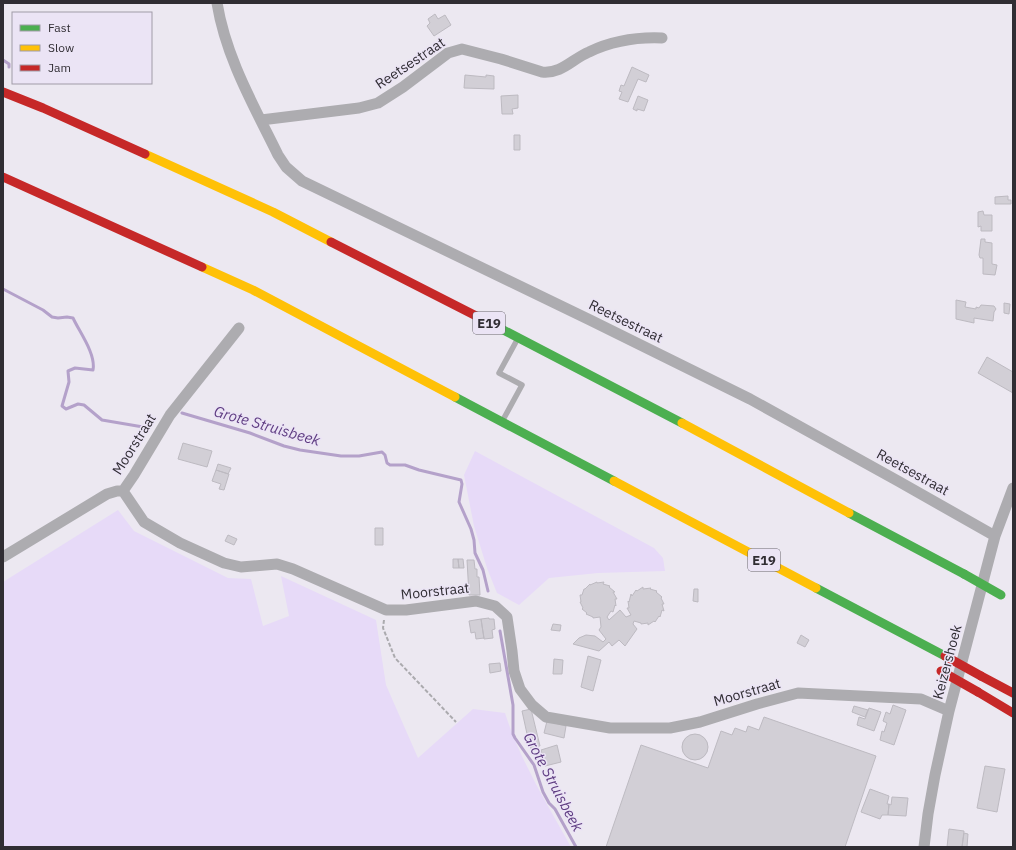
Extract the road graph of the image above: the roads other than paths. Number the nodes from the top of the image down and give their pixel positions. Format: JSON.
{"nodes":[{"id":1,"x":217,"y":3,"type":"edge"},
{"id":2,"x":662,"y":38,"type":"dead end"},
{"id":3,"x":3,"y":92,"type":"edge"},
{"id":4,"x":261,"y":120,"type":"junction"},
{"id":5,"x":3,"y":177,"type":"edge"},
{"id":6,"x":239,"y":328,"type":"dead end"},
{"id":7,"x":518,"y":338,"type":"junction"},
{"id":8,"x":502,"y":422,"type":"junction"},
{"id":9,"x":1013,"y":488,"type":"edge"},
{"id":10,"x":123,"y":491,"type":"junction"},
{"id":11,"x":995,"y":536,"type":"junction"},
{"id":12,"x":3,"y":558,"type":"edge"},
{"id":13,"x":1004,"y":597,"type":"dead end"},
{"id":14,"x":916,"y":640,"type":"junction"},
{"id":15,"x":1013,"y":693,"type":"edge"},
{"id":16,"x":949,"y":711,"type":"junction"},
{"id":17,"x":1013,"y":713,"type":"edge"},
{"id":18,"x":924,"y":847,"type":"edge"}],
"edges":[{"from":1,"to":4,"type":"street","name":"Reetsestraat"},
{"from":2,"to":4,"type":"street","name":"Reetsestraat"},
{"from":3,"to":7,"type":"highway","number":"E19"},
{"from":4,"to":11,"type":"street","name":"Reetsestraat"},
{"from":5,"to":8,"type":"highway","number":"E19"},
{"from":6,"to":10,"type":"street","name":"Moorstraat"},
{"from":7,"to":8,"type":"lane"},
{"from":7,"to":13,"type":"highway","number":"E19","bridge":true},
{"from":8,"to":14,"type":"highway","number":"E19"},
{"from":9,"to":11,"type":"street","name":"Keizershoek"},
{"from":10,"to":12,"type":"street"},
{"from":10,"to":16,"type":"street","name":"Moorstraat"},
{"from":11,"to":16,"type":"street","name":"Keizershoek"},
{"from":14,"to":15,"type":"highway","number":"E19","bridge":true},
{"from":14,"to":17,"type":"highway","bridge":true},
{"from":16,"to":18,"type":"street","name":"Keizershoek"}]}
